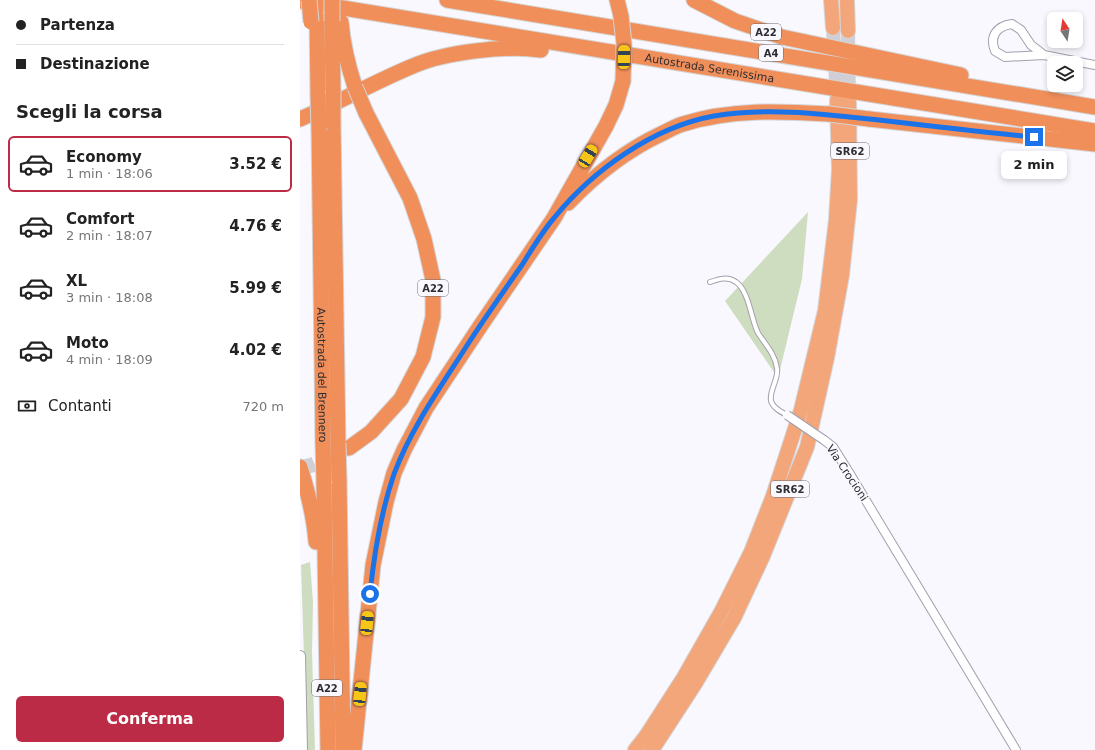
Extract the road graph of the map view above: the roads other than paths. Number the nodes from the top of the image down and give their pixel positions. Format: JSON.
{"nodes":[{"id":1,"x":309,"y":0,"type":"edge"},
{"id":2,"x":317,"y":0,"type":"edge"},
{"id":3,"x":332,"y":0,"type":"edge"},
{"id":4,"x":340,"y":0,"type":"edge"},
{"id":5,"x":447,"y":0,"type":"edge"},
{"id":6,"x":617,"y":0,"type":"edge"},
{"id":7,"x":694,"y":0,"type":"edge"},
{"id":8,"x":831,"y":0,"type":"edge"},
{"id":9,"x":847,"y":0,"type":"edge"},
{"id":10,"x":852,"y":0,"type":"edge"},
{"id":11,"x":300,"y":1,"type":"edge"},
{"id":12,"x":314,"y":20,"type":"junction"},
{"id":13,"x":336,"y":21,"type":"junction"},
{"id":14,"x":834,"y":28,"type":"tunnel mouth"},
{"id":15,"x":820,"y":46,"type":"joint"},
{"id":16,"x":1044,"y":55,"type":"junction"},
{"id":17,"x":1095,"y":65,"type":"edge"},
{"id":18,"x":719,"y":70,"type":"junction"},
{"id":19,"x":1095,"y":106,"type":"edge"},
{"id":20,"x":300,"y":119,"type":"edge"},
{"id":21,"x":1095,"y":131,"type":"edge"},
{"id":22,"x":1095,"y":144,"type":"edge"},
{"id":23,"x":554,"y":218,"type":"junction"},
{"id":24,"x":710,"y":282,"type":"dead end"},
{"id":25,"x":787,"y":415,"type":"joint"},
{"id":26,"x":344,"y":446,"type":"junction"},
{"id":27,"x":300,"y":467,"type":"edge"},
{"id":28,"x":327,"y":626,"type":"junction"},
{"id":29,"x":300,"y":656,"type":"edge"},
{"id":30,"x":301,"y":750,"type":"edge"},
{"id":31,"x":328,"y":750,"type":"edge"},
{"id":32,"x":343,"y":750,"type":"edge"},
{"id":33,"x":354,"y":750,"type":"edge"},
{"id":34,"x":635,"y":750,"type":"edge"},
{"id":35,"x":652,"y":750,"type":"edge"},
{"id":36,"x":1016,"y":750,"type":"edge"}],
"edges":[{"from":1,"to":12,"type":"highway","bridge":true},
{"from":2,"to":12,"type":"highway"},
{"from":3,"to":13,"type":"highway","name":"Autostrada del Brennero","number":"A22","bridge":true},
{"from":4,"to":13,"type":"highway"},
{"from":5,"to":19,"type":"highway","number":"A4"},
{"from":6,"to":23,"type":"highway","bridge":true},
{"from":7,"to":15,"type":"highway","number":"A22"},
{"from":8,"to":14,"type":"highway"},
{"from":9,"to":10,"type":"highway"},
{"from":11,"to":18,"type":"highway","name":"Autostrada Serenissima","number":"A4"},
{"from":12,"to":28,"type":"highway","name":"Autostrada del Brennero","number":"A22","bridge":true},
{"from":13,"to":26,"type":"highway","name":"Autostrada del Brennero","number":"A22","bridge":true},
{"from":13,"to":26,"type":"highway","number":"A22","bridge":true},
{"from":15,"to":19,"type":"highway","number":"A4"},
{"from":16,"to":16,"type":"street"},
{"from":16,"to":17,"type":"street"},
{"from":18,"to":20,"type":"highway"},
{"from":18,"to":21,"type":"highway","name":"Autostrada Serenissima","number":"A4"},
{"from":22,"to":23,"type":"highway","bridge":true},
{"from":23,"to":33,"type":"highway"},
{"from":24,"to":25,"type":"lane","name":"Via Crocioni"},
{"from":25,"to":36,"type":"street","name":"Via Crocioni","bridge":true},
{"from":26,"to":32,"type":"highway","name":"Autostrada del Brennero","number":"A22","bridge":true},
{"from":27,"to":28,"type":"highway","number":"A22"},
{"from":28,"to":31,"type":"highway","name":"Autostrada del Brennero","number":"A22"},
{"from":29,"to":30,"type":"street"},
{"from":34,"to":35,"type":"highway","number":"SR62"}]}
